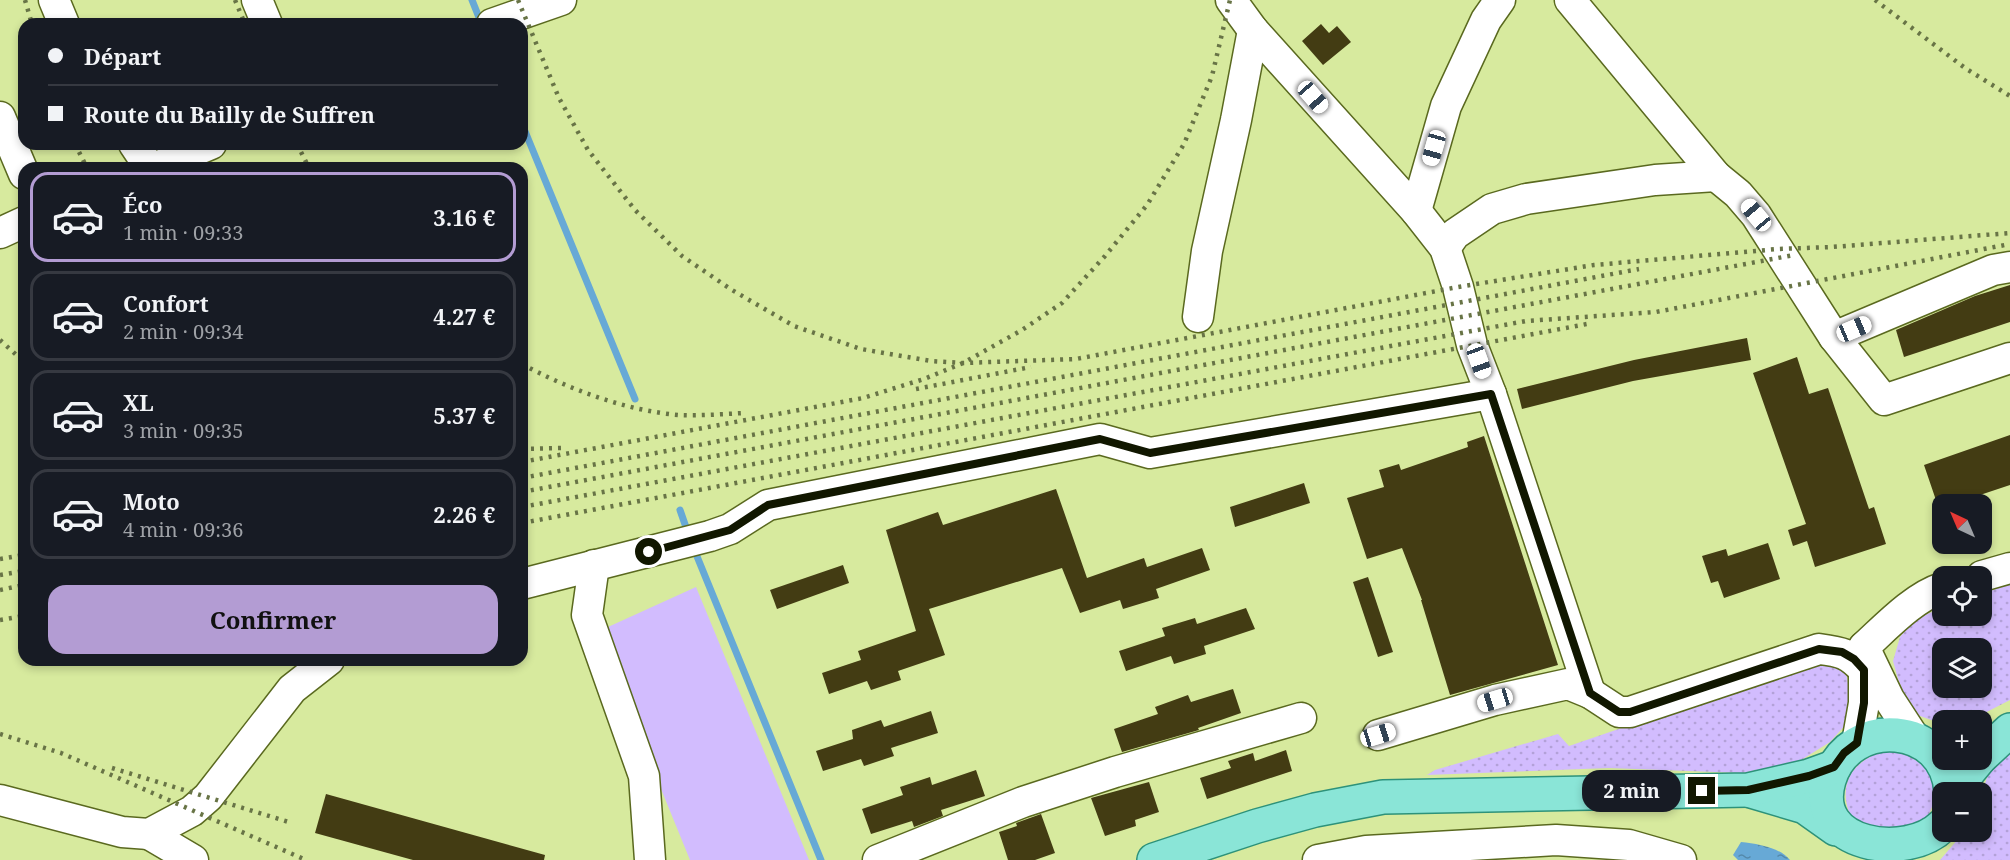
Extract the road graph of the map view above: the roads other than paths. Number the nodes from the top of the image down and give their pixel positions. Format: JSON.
{"nodes":[{"id":1,"x":54,"y":0,"type":"edge"},
{"id":2,"x":257,"y":0,"type":"edge"},
{"id":3,"x":561,"y":0,"type":"edge"},
{"id":4,"x":1231,"y":0,"type":"edge"},
{"id":5,"x":1500,"y":0,"type":"edge"},
{"id":6,"x":1570,"y":0,"type":"edge"},
{"id":7,"x":62,"y":18,"type":"edge"},
{"id":8,"x":264,"y":18,"type":"edge"},
{"id":9,"x":509,"y":18,"type":"edge"},
{"id":10,"x":1253,"y":30,"type":"junction"},
{"id":11,"x":0,"y":117,"type":"edge"},
{"id":12,"x":196,"y":150,"type":"edge"},
{"id":13,"x":19,"y":162,"type":"edge"},
{"id":14,"x":167,"y":162,"type":"edge"},
{"id":15,"x":1716,"y":176,"type":"junction"},
{"id":16,"x":1416,"y":211,"type":"junction"},
{"id":17,"x":18,"y":225,"type":"edge"},
{"id":18,"x":0,"y":233,"type":"edge"},
{"id":19,"x":1445,"y":248,"type":"junction"},
{"id":20,"x":2010,"y":267,"type":"edge"},
{"id":21,"x":1198,"y":316,"type":"dead end"},
{"id":22,"x":1834,"y":337,"type":"junction"},
{"id":23,"x":2010,"y":358,"type":"edge"},
{"id":24,"x":1491,"y":394,"type":"junction"},
{"id":25,"x":594,"y":565,"type":"junction"},
{"id":26,"x":2010,"y":568,"type":"edge"},
{"id":27,"x":1992,"y":573,"type":"edge"},
{"id":28,"x":528,"y":582,"type":"edge"},
{"id":29,"x":1932,"y":592,"type":"edge"},
{"id":30,"x":1864,"y":659,"type":"junction"},
{"id":31,"x":321,"y":666,"type":"edge"},
{"id":32,"x":1590,"y":693,"type":"junction"},
{"id":33,"x":1301,"y":718,"type":"dead end"},
{"id":34,"x":2010,"y":726,"type":"edge"},
{"id":35,"x":2010,"y":730,"type":"edge"},
{"id":36,"x":1992,"y":732,"type":"edge"},
{"id":37,"x":1378,"y":735,"type":"dead end"},
{"id":38,"x":1857,"y":743,"type":"junction"},
{"id":39,"x":1928,"y":743,"type":"edge"},
{"id":40,"x":1992,"y":747,"type":"edge"},
{"id":41,"x":1834,"y":767,"type":"junction"},
{"id":42,"x":1948,"y":782,"type":"edge"},
{"id":43,"x":1748,"y":790,"type":"junction"},
{"id":44,"x":0,"y":800,"type":"edge"},
{"id":45,"x":1836,"y":829,"type":"junction"},
{"id":46,"x":149,"y":834,"type":"junction"},
{"id":47,"x":1932,"y":839,"type":"edge"},
{"id":48,"x":1867,"y":857,"type":"edge"},
{"id":49,"x":1911,"y":857,"type":"edge"},
{"id":50,"x":193,"y":860,"type":"edge"},
{"id":51,"x":650,"y":860,"type":"edge"},
{"id":52,"x":878,"y":860,"type":"edge"},
{"id":53,"x":1154,"y":860,"type":"edge"},
{"id":54,"x":1318,"y":860,"type":"edge"},
{"id":55,"x":1681,"y":860,"type":"edge"}],
"edges":[{"from":1,"to":7,"type":"street"},
{"from":2,"to":8,"type":"street"},
{"from":3,"to":9,"type":"street"},
{"from":4,"to":10,"type":"street"},
{"from":5,"to":16,"type":"street"},
{"from":6,"to":15,"type":"street"},
{"from":10,"to":16,"type":"street"},
{"from":10,"to":21,"type":"street"},
{"from":11,"to":13,"type":"street"},
{"from":12,"to":14,"type":"street"},
{"from":15,"to":19,"type":"street"},
{"from":15,"to":22,"type":"street"},
{"from":16,"to":19,"type":"street"},
{"from":17,"to":18,"type":"street"},
{"from":19,"to":24,"type":"street"},
{"from":20,"to":22,"type":"street"},
{"from":22,"to":23,"type":"street"},
{"from":24,"to":25,"type":"street"},
{"from":24,"to":32,"type":"street"},
{"from":25,"to":28,"type":"street"},
{"from":25,"to":51,"type":"street"},
{"from":26,"to":27,"type":"street"},
{"from":29,"to":30,"type":"street"},
{"from":30,"to":32,"type":"street"},
{"from":30,"to":38,"type":"street"},
{"from":30,"to":39,"type":"street"},
{"from":31,"to":46,"type":"street"},
{"from":32,"to":37,"type":"street"},
{"from":33,"to":52,"type":"street"},
{"from":34,"to":36,"type":"main road"},
{"from":35,"to":40,"type":"main road"},
{"from":38,"to":39,"type":"main road"},
{"from":38,"to":41,"type":"main road"},
{"from":39,"to":42,"type":"main road"},
{"from":41,"to":43,"type":"main road"},
{"from":41,"to":45,"type":"main road"},
{"from":43,"to":45,"type":"main road"},
{"from":43,"to":53,"type":"main road"},
{"from":44,"to":46,"type":"street"},
{"from":45,"to":48,"type":"main road"},
{"from":46,"to":50,"type":"street"},
{"from":47,"to":49,"type":"main road"},
{"from":48,"to":49,"type":"main road"},
{"from":54,"to":55,"type":"street"}]}
